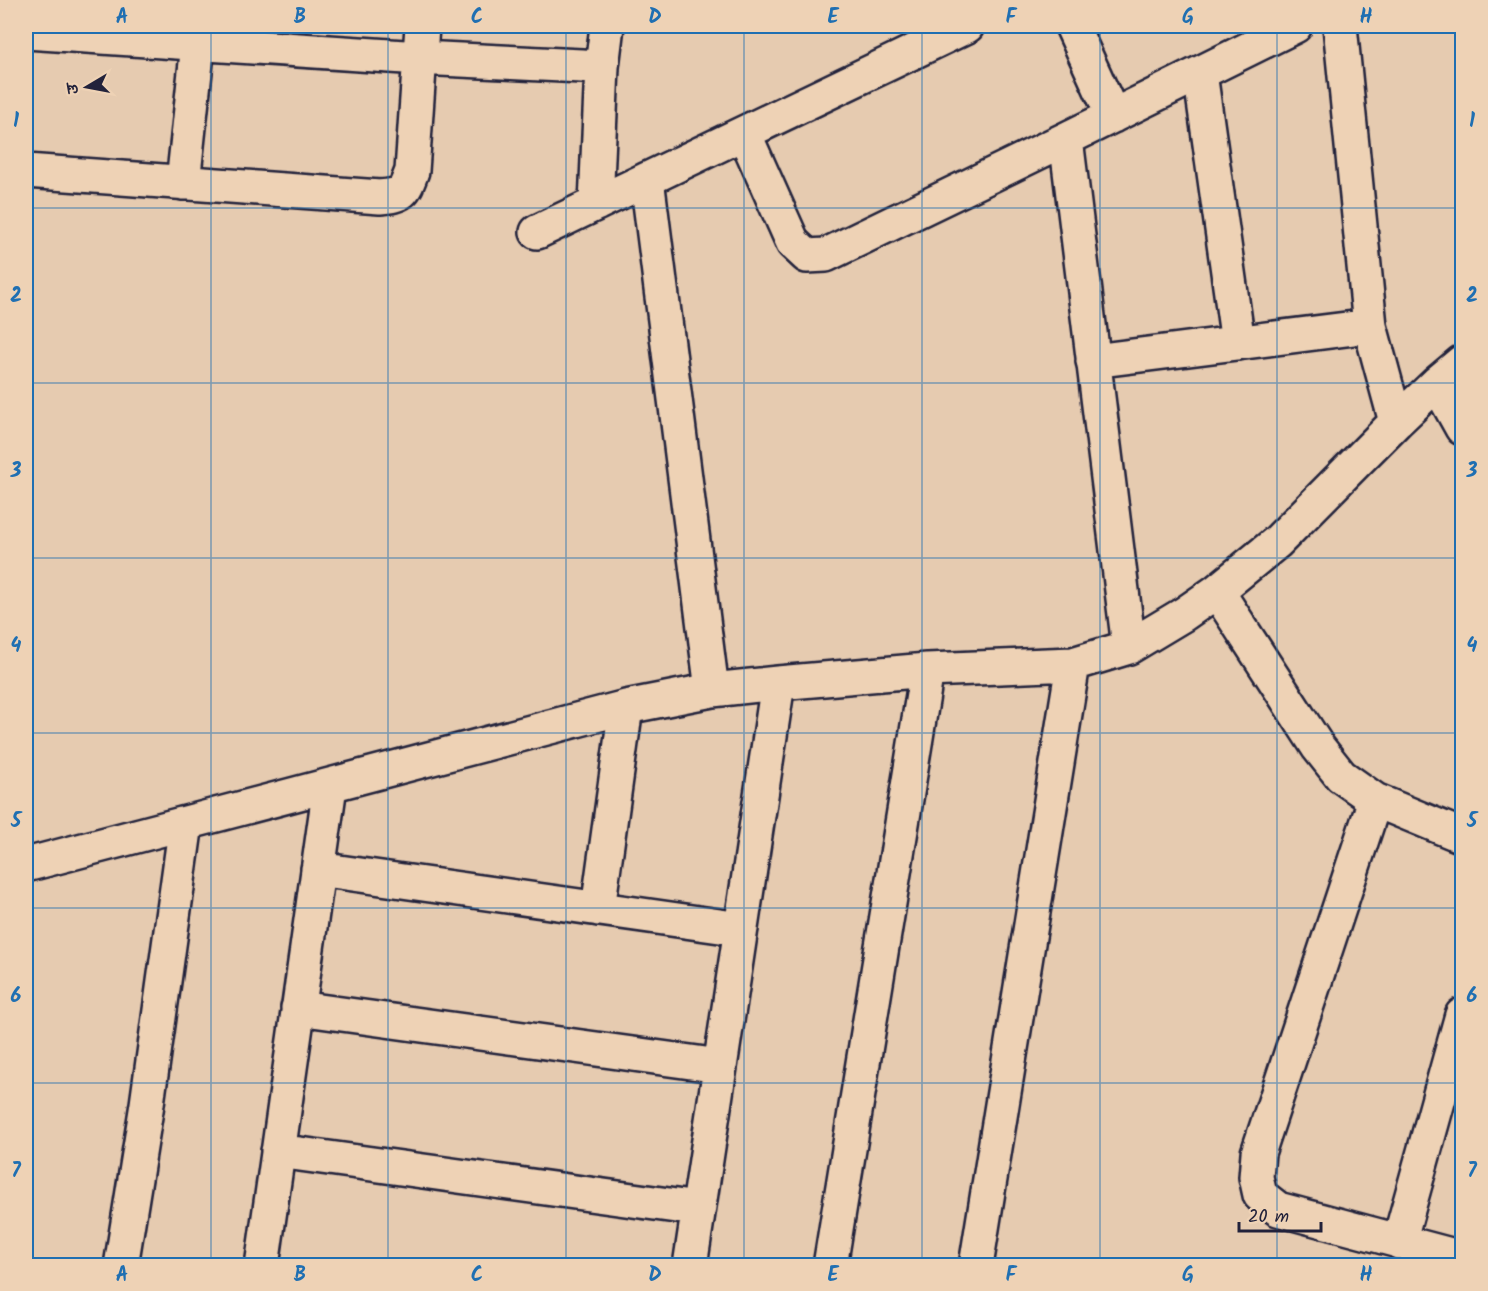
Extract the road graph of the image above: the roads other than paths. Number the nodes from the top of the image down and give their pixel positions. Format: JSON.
{"nodes":[{"id":1,"x":422,"y":26,"type":"edge"},
{"id":2,"x":607,"y":26,"type":"edge"},
{"id":3,"x":967,"y":26,"type":"edge"},
{"id":4,"x":1072,"y":26,"type":"edge"},
{"id":5,"x":1295,"y":26,"type":"edge"},
{"id":6,"x":1340,"y":26,"type":"edge"},
{"id":7,"x":26,"y":32,"type":"edge"},
{"id":8,"x":151,"y":33,"type":"edge"},
{"id":9,"x":198,"y":44,"type":"junction"},
{"id":10,"x":420,"y":58,"type":"junction"},
{"id":11,"x":602,"y":67,"type":"junction"},
{"id":12,"x":1200,"y":73,"type":"junction"},
{"id":13,"x":1113,"y":116,"type":"junction"},
{"id":14,"x":744,"y":133,"type":"junction"},
{"id":15,"x":1066,"y":139,"type":"junction"},
{"id":16,"x":26,"y":171,"type":"edge"},
{"id":17,"x":647,"y":179,"type":"junction"},
{"id":18,"x":183,"y":183,"type":"junction"},
{"id":19,"x":596,"y":204,"type":"junction"},
{"id":20,"x":537,"y":232,"type":"dead end"},
{"id":21,"x":1370,"y":326,"type":"junction"},
{"id":22,"x":1238,"y":343,"type":"junction"},
{"id":23,"x":1093,"y":361,"type":"junction"},
{"id":24,"x":1462,"y":362,"type":"edge"},
{"id":25,"x":1437,"y":383,"type":"junction"},
{"id":26,"x":1396,"y":422,"type":"junction"},
{"id":27,"x":1462,"y":428,"type":"edge"},
{"id":28,"x":1216,"y":591,"type":"junction"},
{"id":29,"x":1129,"y":647,"type":"junction"},
{"id":30,"x":1073,"y":664,"type":"junction"},
{"id":31,"x":927,"y":670,"type":"junction"},
{"id":32,"x":778,"y":683,"type":"junction"},
{"id":33,"x":712,"y":690,"type":"junction"},
{"id":34,"x":626,"y":707,"type":"junction"},
{"id":35,"x":330,"y":786,"type":"junction"},
{"id":36,"x":1375,"y":800,"type":"junction"},
{"id":37,"x":186,"y":823,"type":"junction"},
{"id":38,"x":1462,"y":836,"type":"edge"},
{"id":39,"x":26,"y":865,"type":"edge"},
{"id":40,"x":318,"y":869,"type":"junction"},
{"id":41,"x":598,"y":909,"type":"junction"},
{"id":42,"x":741,"y":929,"type":"junction"},
{"id":43,"x":298,"y":1008,"type":"junction"},
{"id":44,"x":1462,"y":1015,"type":"edge"},
{"id":45,"x":720,"y":1066,"type":"junction"},
{"id":46,"x":278,"y":1151,"type":"junction"},
{"id":47,"x":698,"y":1209,"type":"junction"},
{"id":48,"x":1399,"y":1242,"type":"junction"},
{"id":49,"x":1462,"y":1258,"type":"edge"},
{"id":50,"x":121,"y":1266,"type":"edge"},
{"id":51,"x":262,"y":1266,"type":"edge"},
{"id":52,"x":690,"y":1266,"type":"edge"},
{"id":53,"x":830,"y":1266,"type":"edge"},
{"id":54,"x":976,"y":1266,"type":"edge"}],
"edges":[{"from":1,"to":10,"type":"street"},
{"from":2,"to":11,"type":"street"},
{"from":3,"to":14,"type":"street"},
{"from":4,"to":13,"type":"street"},
{"from":5,"to":12,"type":"street"},
{"from":6,"to":21,"type":"street"},
{"from":7,"to":8,"type":"street"},
{"from":8,"to":9,"type":"street"},
{"from":9,"to":10,"type":"street"},
{"from":9,"to":18,"type":"street"},
{"from":10,"to":11,"type":"street"},
{"from":10,"to":18,"type":"street"},
{"from":11,"to":19,"type":"street"},
{"from":12,"to":13,"type":"street"},
{"from":12,"to":22,"type":"street"},
{"from":13,"to":15,"type":"street"},
{"from":14,"to":15,"type":"street"},
{"from":14,"to":17,"type":"street"},
{"from":15,"to":23,"type":"street"},
{"from":16,"to":18,"type":"street"},
{"from":17,"to":19,"type":"street"},
{"from":17,"to":33,"type":"street"},
{"from":19,"to":20,"type":"street"},
{"from":21,"to":22,"type":"street"},
{"from":21,"to":26,"type":"street"},
{"from":22,"to":23,"type":"street"},
{"from":23,"to":29,"type":"street"},
{"from":24,"to":25,"type":"street"},
{"from":25,"to":26,"type":"street"},
{"from":25,"to":27,"type":"street"},
{"from":26,"to":28,"type":"street"},
{"from":28,"to":29,"type":"street"},
{"from":28,"to":36,"type":"street"},
{"from":29,"to":30,"type":"street"},
{"from":30,"to":31,"type":"street"},
{"from":30,"to":54,"type":"street"},
{"from":31,"to":32,"type":"street"},
{"from":31,"to":53,"type":"street"},
{"from":32,"to":33,"type":"street"},
{"from":32,"to":42,"type":"street"},
{"from":33,"to":34,"type":"street"},
{"from":34,"to":35,"type":"street"},
{"from":34,"to":41,"type":"street"},
{"from":35,"to":37,"type":"street"},
{"from":35,"to":40,"type":"street"},
{"from":36,"to":38,"type":"street"},
{"from":36,"to":48,"type":"street"},
{"from":37,"to":39,"type":"street"},
{"from":37,"to":50,"type":"street"},
{"from":40,"to":41,"type":"street"},
{"from":40,"to":43,"type":"street"},
{"from":41,"to":42,"type":"street"},
{"from":42,"to":45,"type":"street"},
{"from":43,"to":45,"type":"street"},
{"from":43,"to":46,"type":"street"},
{"from":44,"to":48,"type":"street"},
{"from":45,"to":47,"type":"street"},
{"from":46,"to":47,"type":"street"},
{"from":46,"to":51,"type":"street"},
{"from":47,"to":52,"type":"street"},
{"from":48,"to":49,"type":"street"}]}
